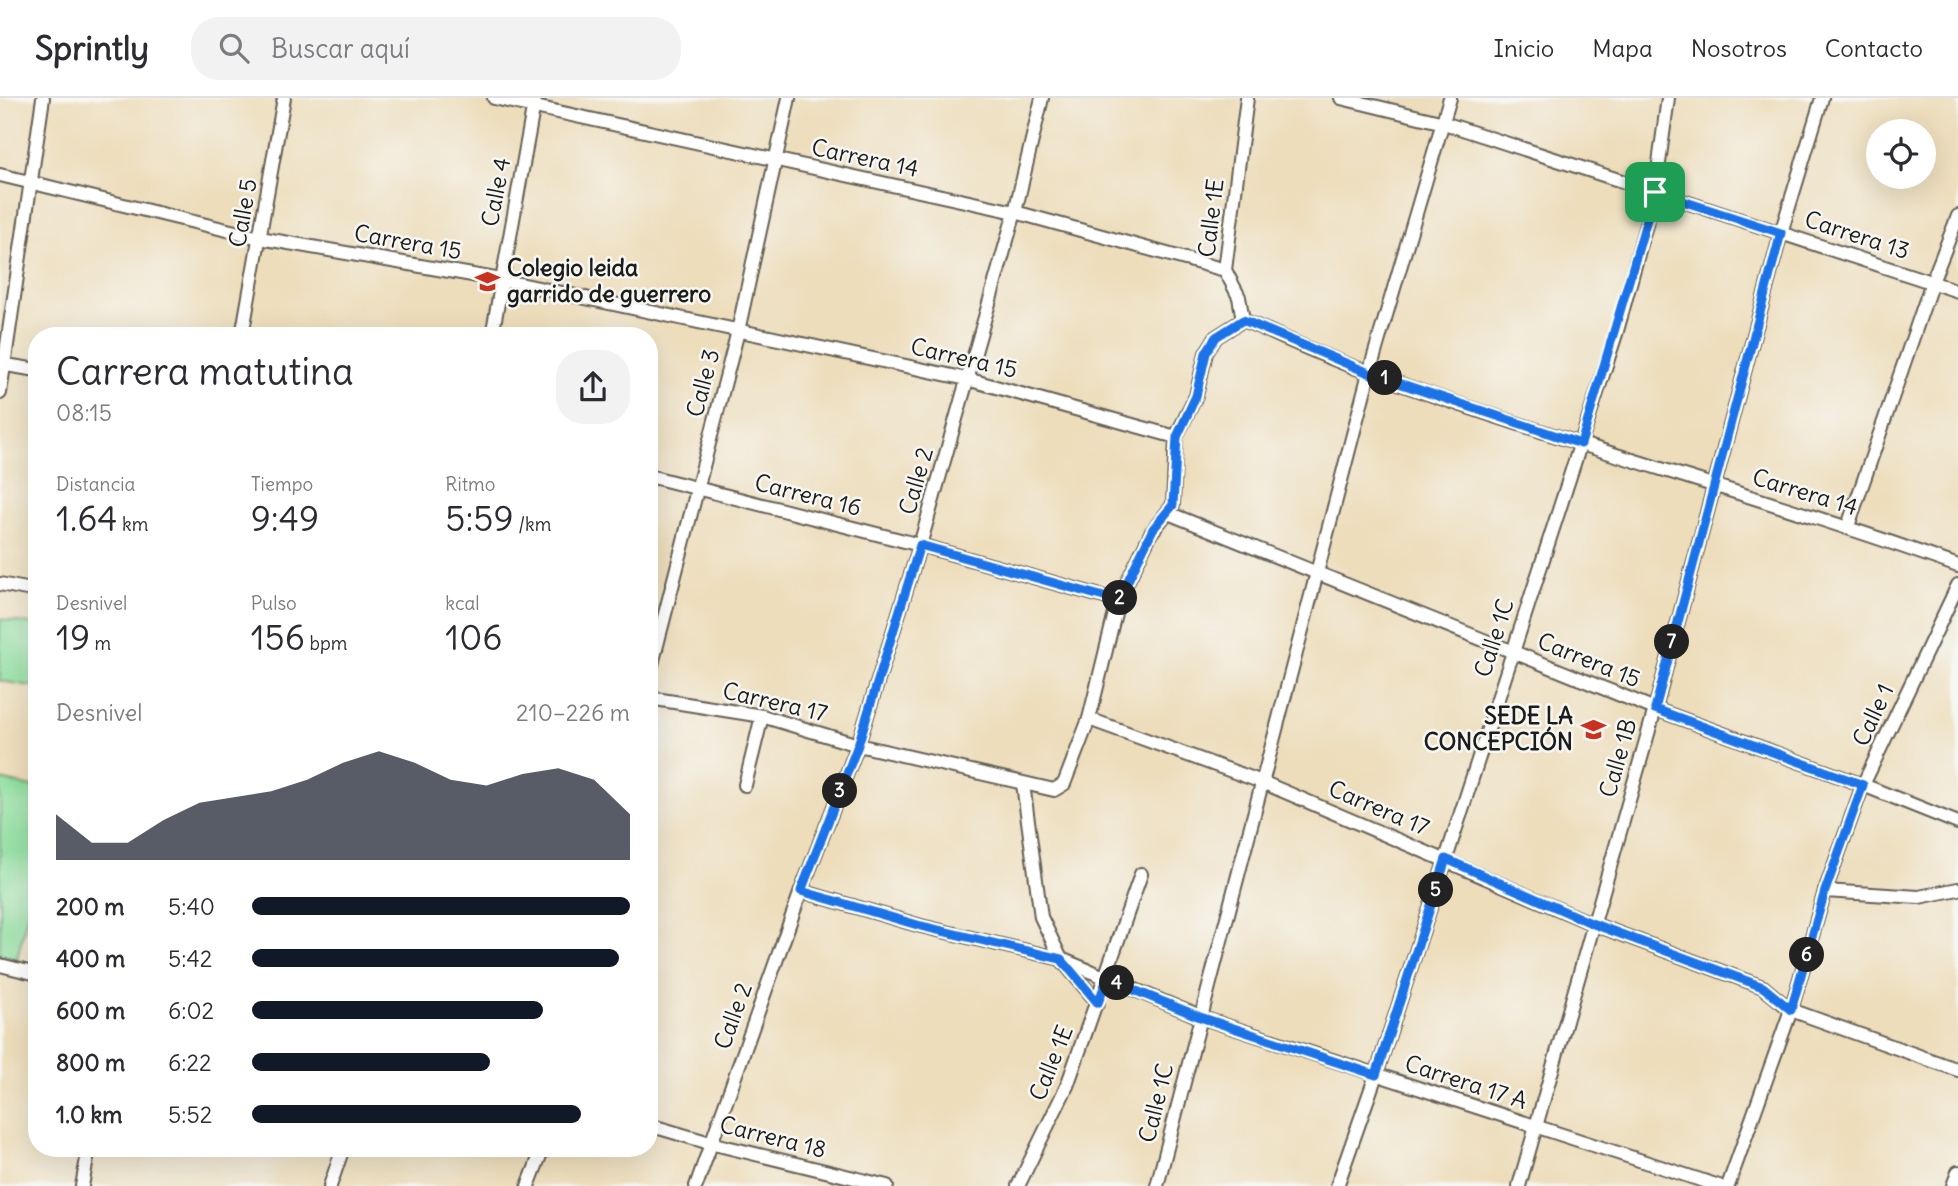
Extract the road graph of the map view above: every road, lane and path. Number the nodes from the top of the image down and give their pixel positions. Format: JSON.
{"nodes":[{"id":1,"x":43,"y":98,"type":"edge"},
{"id":2,"x":284,"y":98,"type":"edge"},
{"id":3,"x":494,"y":98,"type":"edge"},
{"id":4,"x":789,"y":98,"type":"edge"},
{"id":5,"x":1042,"y":98,"type":"edge"},
{"id":6,"x":1247,"y":98,"type":"edge"},
{"id":7,"x":1341,"y":98,"type":"edge"},
{"id":8,"x":1450,"y":98,"type":"edge"},
{"id":9,"x":1668,"y":98,"type":"edge"},
{"id":10,"x":1822,"y":98,"type":"edge"},
{"id":11,"x":534,"y":102,"type":"edge"},
{"id":12,"x":1444,"y":123,"type":"junction"},
{"id":13,"x":776,"y":160,"type":"junction"},
{"id":14,"x":0,"y":175,"type":"edge"},
{"id":15,"x":33,"y":182,"type":"junction"},
{"id":16,"x":1655,"y":192,"type":"junction"},
{"id":17,"x":1015,"y":212,"type":"junction"},
{"id":18,"x":1958,"y":216,"type":"edge"},
{"id":19,"x":1781,"y":233,"type":"junction"},
{"id":20,"x":260,"y":239,"type":"junction"},
{"id":21,"x":1225,"y":270,"type":"junction"},
{"id":22,"x":501,"y":280,"type":"junction"},
{"id":23,"x":1931,"y":282,"type":"junction"},
{"id":24,"x":1958,"y":291,"type":"edge"},
{"id":25,"x":1243,"y":320,"type":"junction"},
{"id":26,"x":244,"y":327,"type":"edge"},
{"id":27,"x":493,"y":327,"type":"edge"},
{"id":28,"x":738,"y":331,"type":"junction"},
{"id":29,"x":2,"y":364,"type":"edge"},
{"id":30,"x":28,"y":368,"type":"edge"},
{"id":31,"x":1369,"y":373,"type":"junction"},
{"id":32,"x":967,"y":379,"type":"junction"},
{"id":33,"x":0,"y":393,"type":"edge"},
{"id":34,"x":1177,"y":437,"type":"junction"},
{"id":35,"x":1581,"y":444,"type":"junction"},
{"id":36,"x":658,"y":478,"type":"edge"},
{"id":37,"x":1712,"y":486,"type":"junction"},
{"id":38,"x":698,"y":487,"type":"junction"},
{"id":39,"x":1168,"y":513,"type":"junction"},
{"id":40,"x":1849,"y":526,"type":"junction"},
{"id":41,"x":920,"y":545,"type":"junction"},
{"id":42,"x":1958,"y":566,"type":"edge"},
{"id":43,"x":1315,"y":573,"type":"junction"},
{"id":44,"x":0,"y":584,"type":"edge"},
{"id":45,"x":1958,"y":585,"type":"edge"},
{"id":46,"x":28,"y":589,"type":"edge"},
{"id":47,"x":1118,"y":601,"type":"junction"},
{"id":48,"x":658,"y":641,"type":"edge"},
{"id":49,"x":1511,"y":651,"type":"junction"},
{"id":50,"x":658,"y":699,"type":"edge"},
{"id":51,"x":1655,"y":709,"type":"junction"},
{"id":52,"x":762,"y":716,"type":"junction"},
{"id":53,"x":1089,"y":719,"type":"junction"},
{"id":54,"x":858,"y":745,"type":"junction"},
{"id":55,"x":1262,"y":782,"type":"junction"},
{"id":56,"x":1023,"y":784,"type":"junction"},
{"id":57,"x":745,"y":785,"type":"dead end"},
{"id":58,"x":1863,"y":785,"type":"junction"},
{"id":59,"x":1958,"y":823,"type":"edge"},
{"id":60,"x":1446,"y":859,"type":"junction"},
{"id":61,"x":1142,"y":874,"type":"dead end"},
{"id":62,"x":1958,"y":889,"type":"edge"},
{"id":63,"x":801,"y":891,"type":"junction"},
{"id":64,"x":1825,"y":891,"type":"junction"},
{"id":65,"x":1591,"y":923,"type":"junction"},
{"id":66,"x":1061,"y":959,"type":"junction"},
{"id":67,"x":0,"y":965,"type":"edge"},
{"id":68,"x":28,"y":972,"type":"edge"},
{"id":69,"x":1107,"y":979,"type":"junction"},
{"id":70,"x":1098,"y":1003,"type":"junction"},
{"id":71,"x":1791,"y":1010,"type":"junction"},
{"id":72,"x":1200,"y":1017,"type":"junction"},
{"id":73,"x":1958,"y":1070,"type":"edge"},
{"id":74,"x":1376,"y":1075,"type":"junction"},
{"id":75,"x":1535,"y":1127,"type":"junction"},
{"id":76,"x":658,"y":1128,"type":"edge"},
{"id":77,"x":710,"y":1143,"type":"junction"},
{"id":78,"x":87,"y":1157,"type":"edge"},
{"id":79,"x":340,"y":1157,"type":"edge"},
{"id":80,"x":539,"y":1157,"type":"edge"},
{"id":81,"x":1958,"y":1172,"type":"edge"},
{"id":82,"x":82,"y":1186,"type":"edge"},
{"id":83,"x":330,"y":1186,"type":"edge"},
{"id":84,"x":528,"y":1186,"type":"edge"},
{"id":85,"x":696,"y":1186,"type":"edge"},
{"id":86,"x":887,"y":1186,"type":"edge"},
{"id":87,"x":1018,"y":1186,"type":"edge"},
{"id":88,"x":1157,"y":1186,"type":"edge"},
{"id":89,"x":1337,"y":1186,"type":"edge"},
{"id":90,"x":1519,"y":1186,"type":"edge"},
{"id":91,"x":1719,"y":1186,"type":"edge"},
{"id":92,"x":1728,"y":1186,"type":"edge"},
{"id":93,"x":1953,"y":1186,"type":"edge"}],
"edges":[{"from":1,"to":15,"type":"street"},
{"from":2,"to":20,"type":"street","name":"Calle 5"},
{"from":3,"to":11,"type":"street","name":"Carrera 14"},
{"from":4,"to":13,"type":"street","name":"Calle 3"},
{"from":5,"to":17,"type":"street","name":"Calle 2"},
{"from":6,"to":21,"type":"street","name":"Calle 1E"},
{"from":7,"to":12,"type":"street","name":"Carrera 13"},
{"from":8,"to":12,"type":"street","name":"Calle 1C"},
{"from":9,"to":16,"type":"street","name":"Calle 1C"},
{"from":10,"to":19,"type":"street","name":"Calle 1B"},
{"from":11,"to":13,"type":"street","name":"Carrera 14"},
{"from":11,"to":22,"type":"street","name":"Calle 4"},
{"from":12,"to":16,"type":"street","name":"Carrera 13"},
{"from":12,"to":31,"type":"street","name":"Calle 1C"},
{"from":13,"to":17,"type":"street","name":"Carrera 14"},
{"from":13,"to":28,"type":"street","name":"Calle 3"},
{"from":14,"to":15,"type":"street","name":"Carrera 15"},
{"from":15,"to":20,"type":"street","name":"Carrera 15"},
{"from":15,"to":29,"type":"street"},
{"from":16,"to":19,"type":"street","name":"Carrera 13"},
{"from":16,"to":35,"type":"street","name":"Calle 1C"},
{"from":17,"to":21,"type":"street","name":"Carrera 14"},
{"from":17,"to":32,"type":"street","name":"Calle 2"},
{"from":18,"to":23,"type":"street"},
{"from":19,"to":23,"type":"street","name":"Carrera 13"},
{"from":19,"to":37,"type":"street","name":"Calle 1B"},
{"from":20,"to":22,"type":"street","name":"Carrera 15"},
{"from":20,"to":26,"type":"street","name":"Calle 5"},
{"from":21,"to":25,"type":"street","name":"Calle 1E"},
{"from":22,"to":27,"type":"street","name":"Calle 4"},
{"from":22,"to":28,"type":"street","name":"Carrera 15"},
{"from":23,"to":24,"type":"street","name":"Carrera 13"},
{"from":23,"to":40,"type":"street"},
{"from":25,"to":31,"type":"street","name":"Carrera 14"},
{"from":25,"to":34,"type":"street"},
{"from":28,"to":32,"type":"street","name":"Carrera 15"},
{"from":28,"to":38,"type":"street","name":"Calle 3"},
{"from":29,"to":30,"type":"street"},
{"from":29,"to":33,"type":"street"},
{"from":31,"to":35,"type":"street","name":"Carrera 14"},
{"from":31,"to":43,"type":"street","name":"Calle 1C"},
{"from":32,"to":34,"type":"street","name":"Carrera 15"},
{"from":32,"to":41,"type":"street","name":"Calle 2"},
{"from":34,"to":39,"type":"street"},
{"from":35,"to":37,"type":"street","name":"Carrera 14"},
{"from":35,"to":49,"type":"street","name":"Calle 1C"},
{"from":36,"to":38,"type":"street","name":"Carrera 16"},
{"from":37,"to":40,"type":"street","name":"Carrera 14"},
{"from":37,"to":51,"type":"street","name":"Calle 1B"},
{"from":38,"to":41,"type":"street","name":"Carrera 16"},
{"from":38,"to":48,"type":"street","name":"Calle 3"},
{"from":39,"to":43,"type":"street","name":"Carrera 15"},
{"from":39,"to":47,"type":"street"},
{"from":40,"to":42,"type":"street","name":"Carrera 14"},
{"from":41,"to":47,"type":"street","name":"Carrera 16"},
{"from":41,"to":54,"type":"street","name":"Calle 2"},
{"from":43,"to":49,"type":"street","name":"Carrera 15"},
{"from":43,"to":55,"type":"street","name":"Calle 1C"},
{"from":44,"to":46,"type":"street"},
{"from":45,"to":58,"type":"street","name":"Calle 1"},
{"from":47,"to":53,"type":"street"},
{"from":49,"to":51,"type":"street","name":"Carrera 15"},
{"from":49,"to":60,"type":"street","name":"Calle 1C"},
{"from":50,"to":52,"type":"street","name":"Carrera 17"},
{"from":51,"to":58,"type":"street","name":"Carrera 15"},
{"from":51,"to":65,"type":"street","name":"Calle 1B"},
{"from":52,"to":54,"type":"street","name":"Carrera 17"},
{"from":52,"to":57,"type":"street"},
{"from":53,"to":55,"type":"street","name":"Carrera 17"},
{"from":53,"to":56,"type":"street","name":"Carrera 17"},
{"from":54,"to":56,"type":"street","name":"Carrera 17"},
{"from":54,"to":63,"type":"street","name":"Calle 2"},
{"from":55,"to":60,"type":"street","name":"Carrera 17"},
{"from":55,"to":72,"type":"street","name":"Calle 1C"},
{"from":56,"to":66,"type":"street"},
{"from":58,"to":59,"type":"street","name":"Carrera 15"},
{"from":58,"to":64,"type":"street","name":"Calle 1"},
{"from":60,"to":65,"type":"street","name":"Carrera 17"},
{"from":60,"to":74,"type":"street","name":"Calle 1C"},
{"from":61,"to":69,"type":"street","name":"Calle 1E"},
{"from":62,"to":64,"type":"street"},
{"from":63,"to":66,"type":"street","name":"Carrera 17 A"},
{"from":63,"to":77,"type":"street","name":"Calle 2"},
{"from":64,"to":71,"type":"street","name":"Calle 1"},
{"from":65,"to":71,"type":"street","name":"Carrera 17"},
{"from":65,"to":75,"type":"street","name":"Calle 1B"},
{"from":66,"to":69,"type":"street","name":"Carrera 17 A"},
{"from":66,"to":70,"type":"street"},
{"from":67,"to":68,"type":"street"},
{"from":69,"to":70,"type":"street","name":"Calle 1E"},
{"from":69,"to":72,"type":"street","name":"Carrera 17 A"},
{"from":70,"to":87,"type":"street","name":"Calle 1E"},
{"from":71,"to":73,"type":"street","name":"Carrera 17"},
{"from":71,"to":92,"type":"street","name":"Calle 1"},
{"from":72,"to":74,"type":"street","name":"Carrera 17 A"},
{"from":72,"to":88,"type":"street","name":"Calle 1C"},
{"from":74,"to":75,"type":"street","name":"Carrera 17 A"},
{"from":74,"to":89,"type":"street","name":"Calle 1C"},
{"from":75,"to":90,"type":"street","name":"Calle 1B"},
{"from":75,"to":91,"type":"street","name":"Carrera 17 A"},
{"from":76,"to":77,"type":"street","name":"Carrera 18"},
{"from":77,"to":85,"type":"street","name":"Calle 2"},
{"from":77,"to":86,"type":"street","name":"Carrera 18"},
{"from":78,"to":82,"type":"street"},
{"from":79,"to":83,"type":"street"},
{"from":80,"to":84,"type":"street"},
{"from":81,"to":93,"type":"street"}]}
